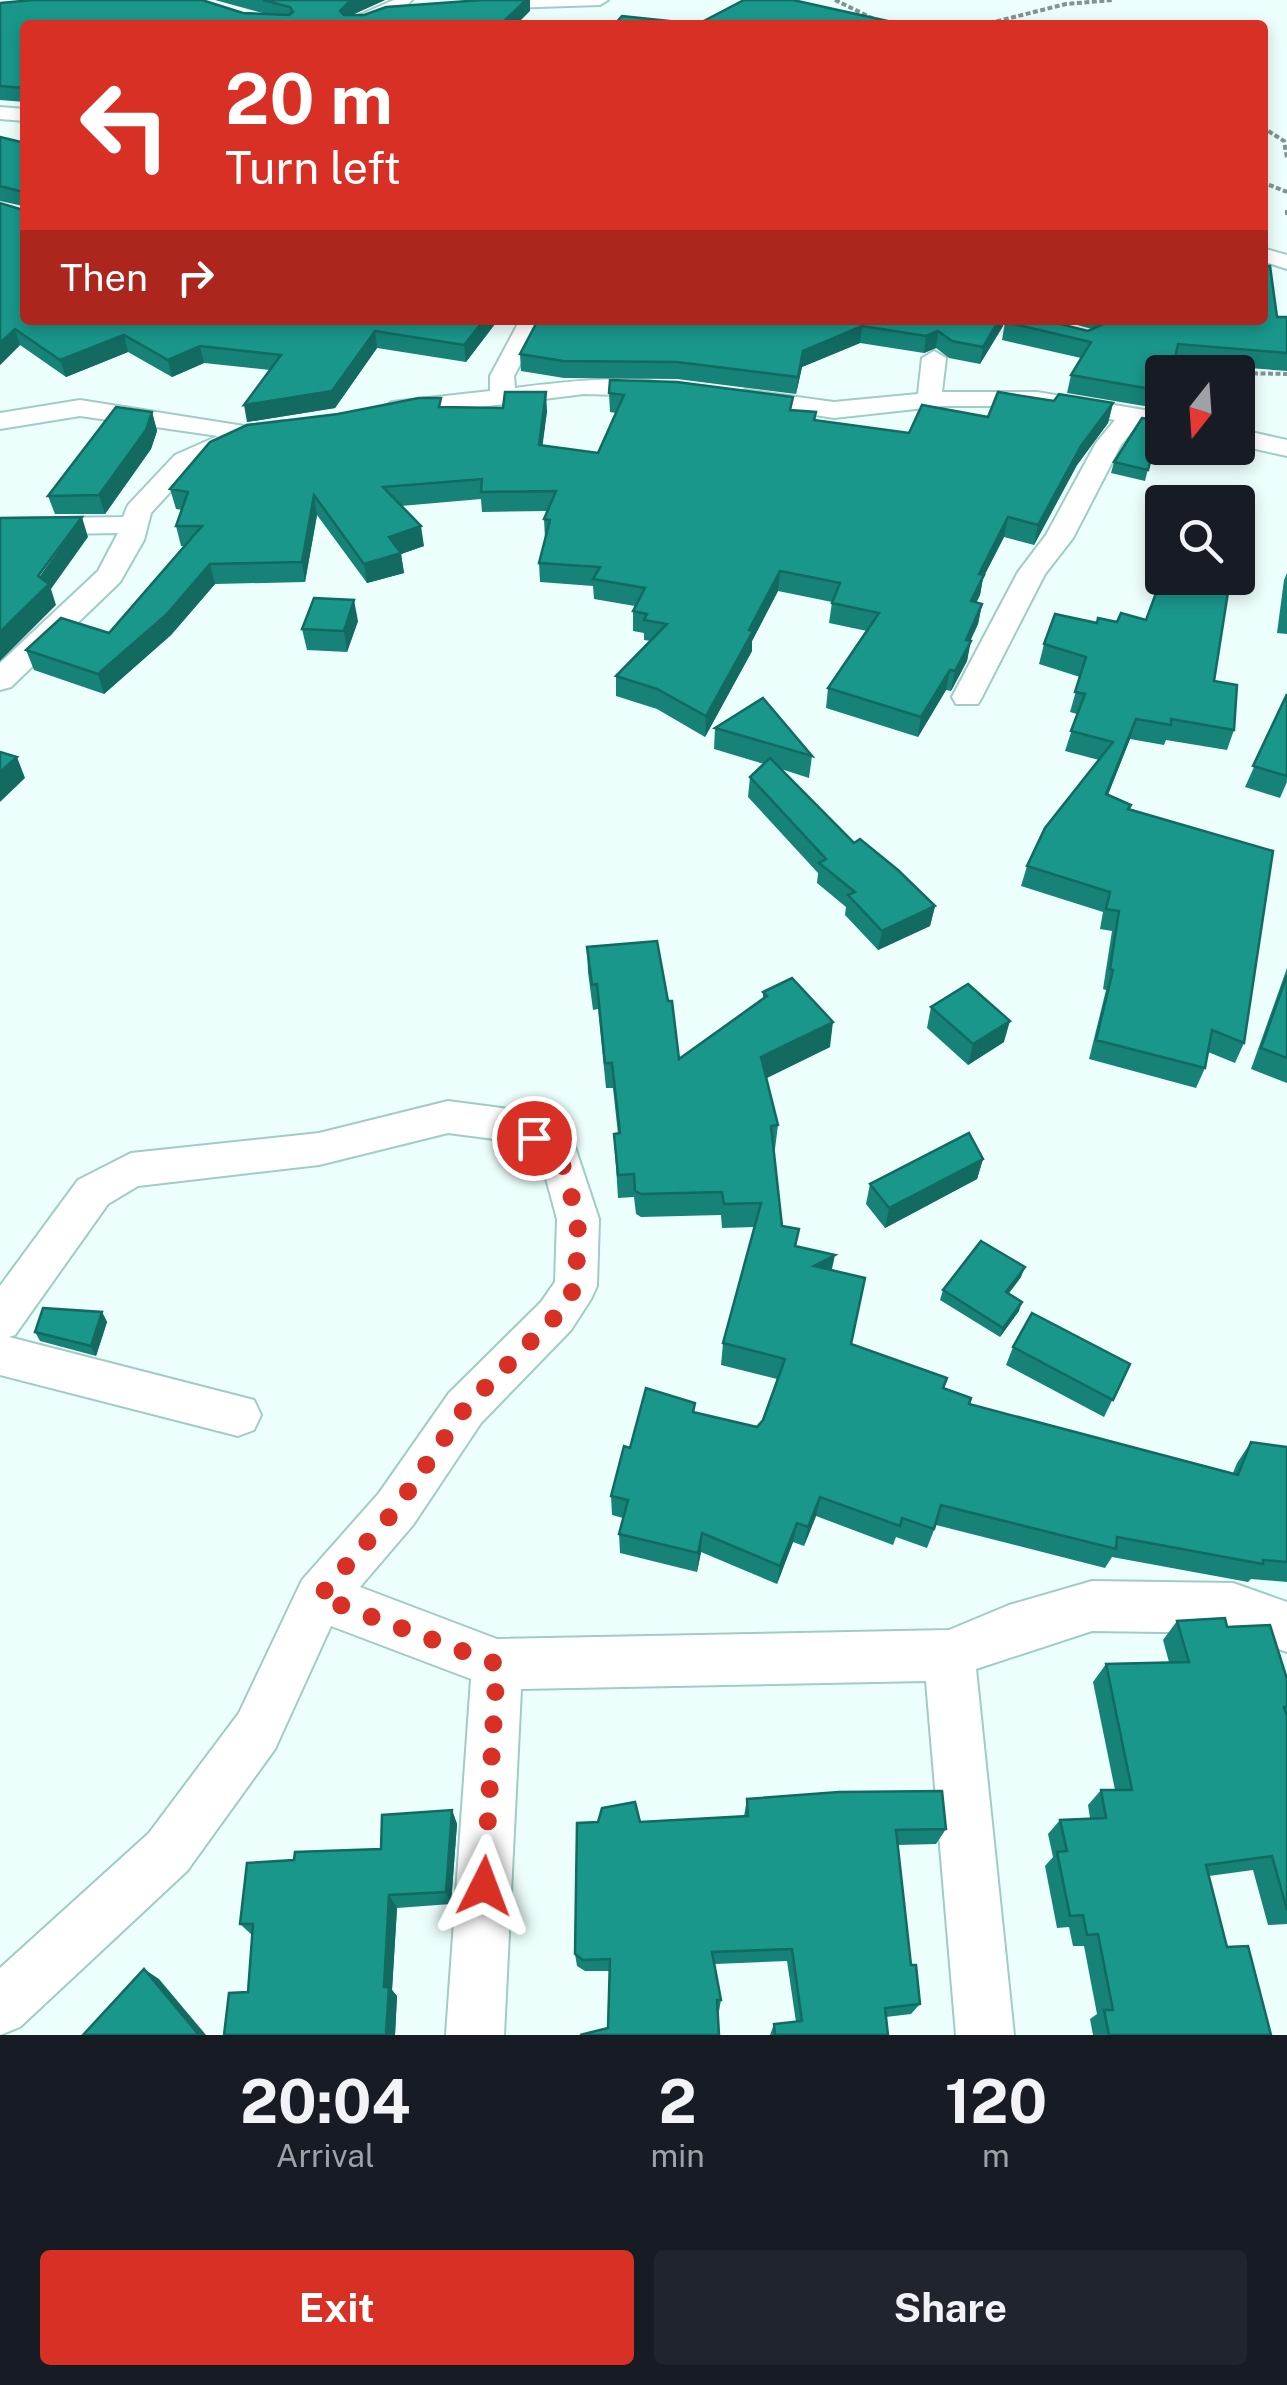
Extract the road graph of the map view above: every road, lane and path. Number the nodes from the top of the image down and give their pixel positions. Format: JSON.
{"nodes":[{"id":1,"x":600,"y":0,"type":"edge"},
{"id":2,"x":835,"y":0,"type":"edge"},
{"id":3,"x":1113,"y":0,"type":"edge"},
{"id":4,"x":467,"y":6,"type":"edge"},
{"id":5,"x":405,"y":7,"type":"edge"},
{"id":6,"x":364,"y":20,"type":"edge"},
{"id":7,"x":876,"y":20,"type":"edge"},
{"id":8,"x":1002,"y":20,"type":"edge"},
{"id":9,"x":1268,"y":131,"type":"edge"},
{"id":10,"x":1287,"y":158,"type":"edge"},
{"id":11,"x":1286,"y":192,"type":"edge"},
{"id":12,"x":1287,"y":202,"type":"edge"},
{"id":13,"x":529,"y":325,"type":"edge"},
{"id":14,"x":934,"y":358,"type":"dead end"},
{"id":15,"x":1255,"y":374,"type":"edge"},
{"id":16,"x":1287,"y":374,"type":"edge"},
{"id":17,"x":678,"y":390,"type":"edge"},
{"id":18,"x":712,"y":394,"type":"edge"},
{"id":19,"x":503,"y":396,"type":"junction"},
{"id":20,"x":932,"y":400,"type":"junction"},
{"id":21,"x":1132,"y":414,"type":"junction"},
{"id":22,"x":370,"y":415,"type":"edge"},
{"id":23,"x":1145,"y":417,"type":"edge"},
{"id":24,"x":0,"y":421,"type":"edge"},
{"id":25,"x":304,"y":426,"type":"edge"},
{"id":26,"x":244,"y":434,"type":"junction"},
{"id":27,"x":1255,"y":440,"type":"edge"},
{"id":28,"x":1287,"y":448,"type":"edge"},
{"id":29,"x":134,"y":525,"type":"junction"},
{"id":30,"x":0,"y":528,"type":"edge"},
{"id":31,"x":0,"y":680,"type":"edge"},
{"id":32,"x":967,"y":698,"type":"dead end"},
{"id":33,"x":0,"y":1321,"type":"edge"},
{"id":34,"x":0,"y":1355,"type":"edge"},
{"id":35,"x":238,"y":1415,"type":"dead end"},
{"id":36,"x":319,"y":1597,"type":"junction"},
{"id":37,"x":1287,"y":1628,"type":"edge"},
{"id":38,"x":949,"y":1655,"type":"junction"},
{"id":39,"x":497,"y":1664,"type":"junction"},
{"id":40,"x":0,"y":2007,"type":"edge"},
{"id":41,"x":476,"y":2035,"type":"edge"},
{"id":42,"x":985,"y":2035,"type":"edge"}],
"edges":[{"from":1,"to":4,"type":"street"},
{"from":2,"to":7,"type":"path"},
{"from":3,"to":8,"type":"path"},
{"from":5,"to":6,"type":"street"},
{"from":9,"to":10,"type":"path"},
{"from":11,"to":12,"type":"path"},
{"from":13,"to":19,"type":"street"},
{"from":14,"to":20,"type":"street"},
{"from":15,"to":16,"type":"path"},
{"from":17,"to":19,"type":"street"},
{"from":18,"to":20,"type":"street"},
{"from":19,"to":22,"type":"street"},
{"from":20,"to":21,"type":"street"},
{"from":21,"to":23,"type":"street"},
{"from":21,"to":32,"type":"street"},
{"from":24,"to":26,"type":"street"},
{"from":25,"to":26,"type":"street"},
{"from":26,"to":29,"type":"street"},
{"from":27,"to":28,"type":"street"},
{"from":29,"to":30,"type":"street"},
{"from":29,"to":31,"type":"street"},
{"from":33,"to":36,"type":"street"},
{"from":34,"to":35,"type":"street"},
{"from":36,"to":39,"type":"street"},
{"from":36,"to":40,"type":"street"},
{"from":37,"to":38,"type":"street"},
{"from":38,"to":39,"type":"street"},
{"from":38,"to":42,"type":"street"},
{"from":39,"to":41,"type":"street"}]}
